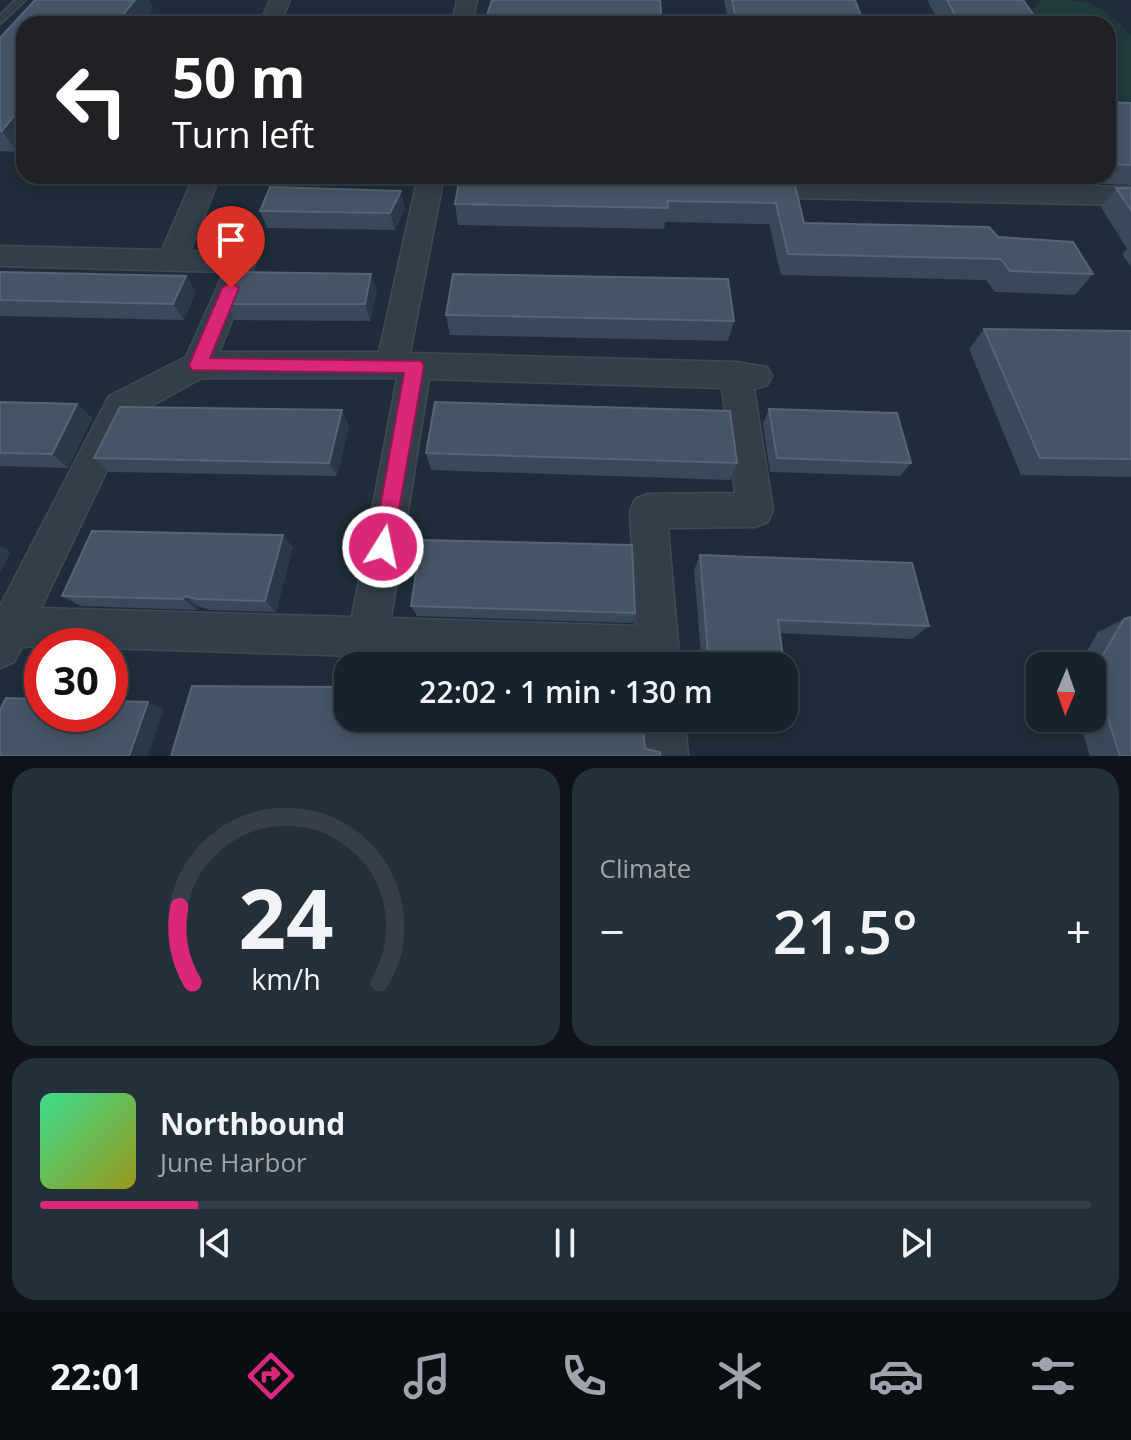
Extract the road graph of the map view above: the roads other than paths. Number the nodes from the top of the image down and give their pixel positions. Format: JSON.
{"nodes":[{"id":1,"x":21,"y":0,"type":"edge"},
{"id":2,"x":0,"y":21,"type":"edge"},
{"id":3,"x":204,"y":184,"type":"edge"},
{"id":4,"x":430,"y":184,"type":"edge"},
{"id":5,"x":781,"y":184,"type":"edge"},
{"id":6,"x":1131,"y":196,"type":"edge"},
{"id":7,"x":0,"y":256,"type":"edge"},
{"id":8,"x":172,"y":260,"type":"junction"},
{"id":9,"x":198,"y":365,"type":"junction"},
{"id":10,"x":403,"y":366,"type":"junction"},
{"id":11,"x":5,"y":638,"type":"edge"},
{"id":12,"x":368,"y":638,"type":"junction"},
{"id":13,"x":582,"y":652,"type":"edge"},
{"id":14,"x":659,"y":652,"type":"edge"},
{"id":15,"x":664,"y":732,"type":"edge"},
{"id":16,"x":666,"y":756,"type":"edge"}],
"edges":[{"from":1,"to":2,"type":"lane"},
{"from":3,"to":8,"type":"street"},
{"from":4,"to":10,"type":"street"},
{"from":5,"to":6,"type":"street"},
{"from":7,"to":8,"type":"street"},
{"from":8,"to":9,"type":"street"},
{"from":9,"to":10,"type":"street"},
{"from":9,"to":11,"type":"street"},
{"from":10,"to":12,"type":"street"},
{"from":10,"to":14,"type":"street"},
{"from":11,"to":12,"type":"street"},
{"from":12,"to":13,"type":"street"},
{"from":15,"to":16,"type":"street"}]}
